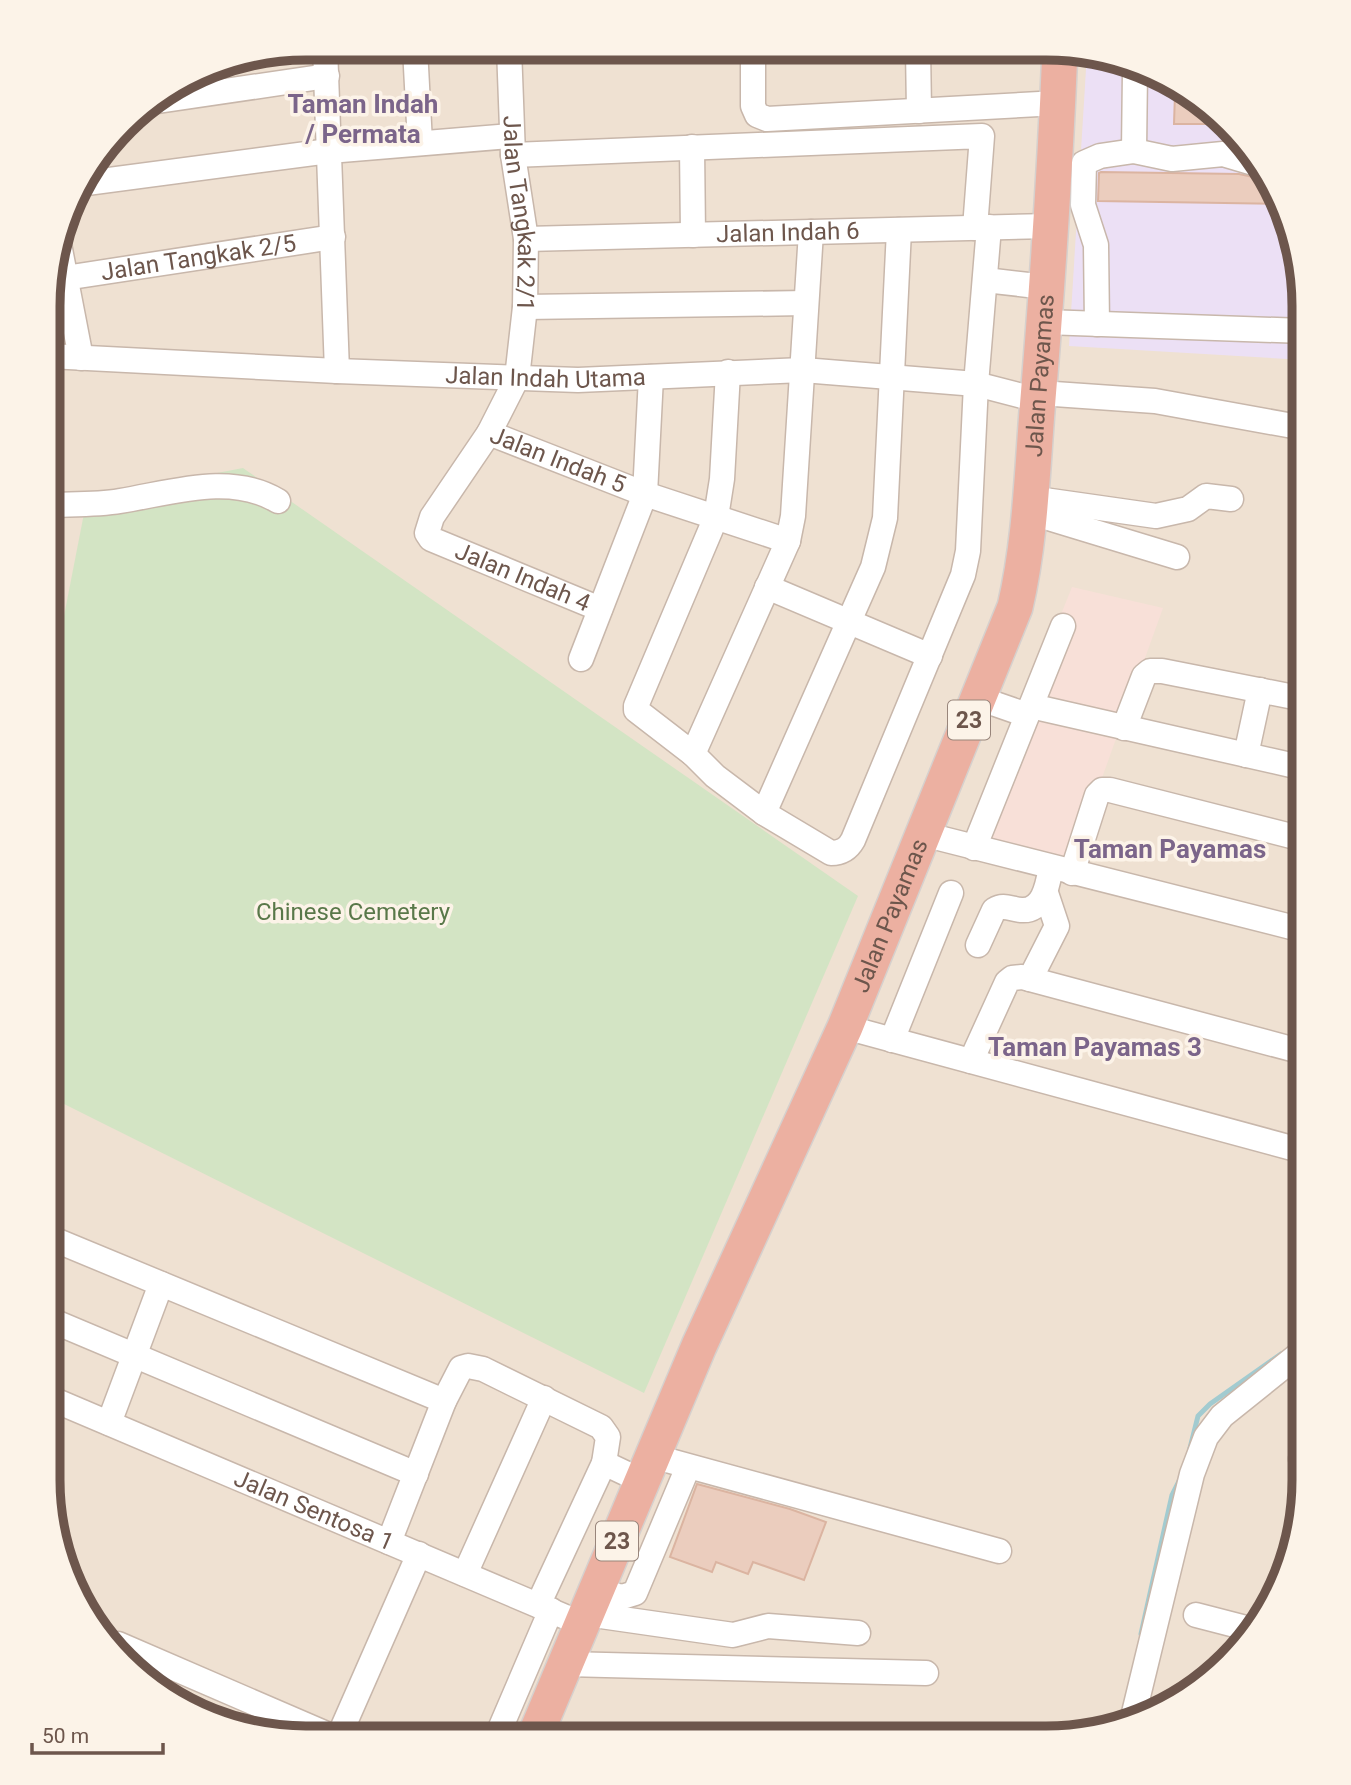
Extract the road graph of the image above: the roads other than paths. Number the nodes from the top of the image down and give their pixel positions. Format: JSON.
{"nodes":[{"id":1,"x":326,"y":60,"type":"edge"},
{"id":2,"x":416,"y":60,"type":"edge"},
{"id":3,"x":509,"y":60,"type":"edge"},
{"id":4,"x":753,"y":60,"type":"edge"},
{"id":5,"x":918,"y":60,"type":"edge"},
{"id":6,"x":1060,"y":60,"type":"edge"},
{"id":7,"x":327,"y":76,"type":"junction"},
{"id":8,"x":1135,"y":77,"type":"edge"},
{"id":9,"x":173,"y":99,"type":"edge"},
{"id":10,"x":1058,"y":103,"type":"junction"},
{"id":11,"x":987,"y":107,"type":"junction"},
{"id":12,"x":919,"y":111,"type":"junction"},
{"id":13,"x":982,"y":136,"type":"junction"},
{"id":14,"x":419,"y":143,"type":"junction"},
{"id":15,"x":512,"y":145,"type":"junction"},
{"id":16,"x":692,"y":147,"type":"junction"},
{"id":17,"x":329,"y":151,"type":"junction"},
{"id":18,"x":1134,"y":151,"type":"junction"},
{"id":19,"x":1244,"y":160,"type":"edge"},
{"id":20,"x":94,"y":182,"type":"edge"},
{"id":21,"x":1050,"y":226,"type":"junction"},
{"id":22,"x":982,"y":228,"type":"junction"},
{"id":23,"x":899,"y":230,"type":"junction"},
{"id":24,"x":811,"y":232,"type":"junction"},
{"id":25,"x":693,"y":235,"type":"junction"},
{"id":26,"x":332,"y":237,"type":"junction"},
{"id":27,"x":526,"y":239,"type":"junction"},
{"id":28,"x":63,"y":266,"type":"edge"},
{"id":29,"x":65,"y":278,"type":"junction"},
{"id":30,"x":985,"y":280,"type":"junction"},
{"id":31,"x":1046,"y":287,"type":"junction"},
{"id":32,"x":806,"y":303,"type":"junction"},
{"id":33,"x":525,"y":307,"type":"junction"},
{"id":34,"x":1045,"y":323,"type":"junction"},
{"id":35,"x":1097,"y":324,"type":"junction"},
{"id":36,"x":1292,"y":331,"type":"edge"},
{"id":37,"x":60,"y":357,"type":"edge"},
{"id":38,"x":82,"y":358,"type":"junction"},
{"id":39,"x":803,"y":370,"type":"junction"},
{"id":40,"x":337,"y":371,"type":"junction"},
{"id":41,"x":727,"y":372,"type":"junction"},
{"id":42,"x":891,"y":375,"type":"junction"},
{"id":43,"x":651,"y":377,"type":"junction"},
{"id":44,"x":517,"y":378,"type":"junction"},
{"id":45,"x":976,"y":384,"type":"junction"},
{"id":46,"x":1039,"y":396,"type":"junction"},
{"id":47,"x":1292,"y":426,"type":"edge"},
{"id":48,"x":489,"y":433,"type":"junction"},
{"id":49,"x":645,"y":494,"type":"junction"},
{"id":50,"x":1231,"y":499,"type":"dead end"},
{"id":51,"x":278,"y":501,"type":"dead end"},
{"id":52,"x":60,"y":504,"type":"edge"},
{"id":53,"x":1029,"y":505,"type":"junction"},
{"id":54,"x":716,"y":517,"type":"junction"},
{"id":55,"x":788,"y":541,"type":"junction"},
{"id":56,"x":1177,"y":557,"type":"dead end"},
{"id":57,"x":767,"y":587,"type":"junction"},
{"id":58,"x":600,"y":609,"type":"junction"},
{"id":59,"x":849,"y":622,"type":"junction"},
{"id":60,"x":1063,"y":626,"type":"dead end"},
{"id":61,"x":930,"y":656,"type":"junction"},
{"id":62,"x":581,"y":659,"type":"dead end"},
{"id":63,"x":1260,"y":690,"type":"junction"},
{"id":64,"x":1292,"y":696,"type":"edge"},
{"id":65,"x":978,"y":698,"type":"junction"},
{"id":66,"x":1029,"y":710,"type":"junction"},
{"id":67,"x":1124,"y":727,"type":"junction"},
{"id":68,"x":693,"y":754,"type":"junction"},
{"id":69,"x":1246,"y":755,"type":"junction"},
{"id":70,"x":1292,"y":765,"type":"edge"},
{"id":71,"x":764,"y":813,"type":"junction"},
{"id":72,"x":923,"y":834,"type":"junction"},
{"id":73,"x":1292,"y":836,"type":"edge"},
{"id":74,"x":974,"y":848,"type":"junction"},
{"id":75,"x":1061,"y":870,"type":"junction"},
{"id":76,"x":951,"y":893,"type":"dead end"},
{"id":77,"x":1046,"y":893,"type":"junction"},
{"id":78,"x":1291,"y":927,"type":"edge"},
{"id":79,"x":978,"y":944,"type":"dead end"},
{"id":80,"x":1030,"y":979,"type":"junction"},
{"id":81,"x":845,"y":1027,"type":"junction"},
{"id":82,"x":892,"y":1040,"type":"junction"},
{"id":83,"x":1291,"y":1049,"type":"edge"},
{"id":84,"x":971,"y":1061,"type":"junction"},
{"id":85,"x":1291,"y":1148,"type":"edge"},
{"id":86,"x":60,"y":1242,"type":"edge"},
{"id":87,"x":161,"y":1284,"type":"junction"},
{"id":88,"x":60,"y":1324,"type":"edge"},
{"id":89,"x":134,"y":1355,"type":"junction"},
{"id":90,"x":1291,"y":1360,"type":"edge"},
{"id":91,"x":544,"y":1398,"type":"junction"},
{"id":92,"x":444,"y":1401,"type":"junction"},
{"id":93,"x":60,"y":1402,"type":"edge"},
{"id":94,"x":109,"y":1423,"type":"junction"},
{"id":95,"x":604,"y":1463,"type":"junction"},
{"id":96,"x":688,"y":1466,"type":"junction"},
{"id":97,"x":647,"y":1469,"type":"junction"},
{"id":98,"x":416,"y":1474,"type":"junction"},
{"id":99,"x":389,"y":1542,"type":"junction"},
{"id":100,"x":999,"y":1551,"type":"dead end"},
{"id":101,"x":419,"y":1555,"type":"junction"},
{"id":102,"x":464,"y":1574,"type":"junction"},
{"id":103,"x":544,"y":1608,"type":"junction"},
{"id":104,"x":589,"y":1609,"type":"junction"},
{"id":105,"x":1196,"y":1615,"type":"dead end"},
{"id":106,"x":1242,"y":1627,"type":"edge"},
{"id":107,"x":858,"y":1633,"type":"dead end"},
{"id":108,"x":127,"y":1648,"type":"edge"},
{"id":109,"x":566,"y":1664,"type":"junction"},
{"id":110,"x":926,"y":1673,"type":"dead end"},
{"id":111,"x":1135,"y":1708,"type":"edge"},
{"id":112,"x":308,"y":1726,"type":"edge"},
{"id":113,"x":343,"y":1726,"type":"edge"},
{"id":114,"x":501,"y":1726,"type":"edge"},
{"id":115,"x":540,"y":1726,"type":"edge"}],
"edges":[{"from":1,"to":7,"type":"street"},
{"from":2,"to":14,"type":"street"},
{"from":3,"to":15,"type":"street","name":"Jalan Tangkak 2/1"},
{"from":4,"to":12,"type":"street"},
{"from":5,"to":12,"type":"street"},
{"from":6,"to":10,"type":"highway","name":"Jalan Payamas","number":"23"},
{"from":7,"to":9,"type":"street"},
{"from":7,"to":17,"type":"street"},
{"from":8,"to":18,"type":"street"},
{"from":10,"to":11,"type":"street"},
{"from":10,"to":21,"type":"highway","name":"Jalan Payamas","number":"23"},
{"from":11,"to":12,"type":"street"},
{"from":11,"to":13,"type":"street"},
{"from":13,"to":16,"type":"street"},
{"from":13,"to":22,"type":"street"},
{"from":14,"to":15,"type":"street"},
{"from":14,"to":17,"type":"street"},
{"from":15,"to":16,"type":"street"},
{"from":15,"to":27,"type":"street","name":"Jalan Tangkak 2/1"},
{"from":16,"to":25,"type":"street"},
{"from":17,"to":20,"type":"street"},
{"from":17,"to":26,"type":"street"},
{"from":18,"to":19,"type":"street"},
{"from":18,"to":35,"type":"street"},
{"from":21,"to":22,"type":"street","name":"Jalan Indah 6"},
{"from":21,"to":31,"type":"highway","name":"Jalan Payamas","number":"23"},
{"from":22,"to":23,"type":"street","name":"Jalan Indah 6"},
{"from":22,"to":30,"type":"street"},
{"from":23,"to":24,"type":"street","name":"Jalan Indah 6"},
{"from":23,"to":42,"type":"street"},
{"from":24,"to":25,"type":"street","name":"Jalan Indah 6"},
{"from":24,"to":32,"type":"street"},
{"from":25,"to":27,"type":"street","name":"Jalan Indah 6"},
{"from":26,"to":29,"type":"street","name":"Jalan Tangkak 2/5"},
{"from":26,"to":40,"type":"street"},
{"from":27,"to":33,"type":"street","name":"Jalan Tangkak 2/1"},
{"from":28,"to":29,"type":"street"},
{"from":29,"to":38,"type":"street"},
{"from":30,"to":31,"type":"street"},
{"from":30,"to":45,"type":"street"},
{"from":31,"to":34,"type":"highway","name":"Jalan Payamas","number":"23"},
{"from":32,"to":33,"type":"street"},
{"from":32,"to":39,"type":"street"},
{"from":33,"to":44,"type":"street","name":"Jalan Tangkak 2/1"},
{"from":34,"to":35,"type":"street"},
{"from":34,"to":46,"type":"highway","name":"Jalan Payamas","number":"23"},
{"from":35,"to":36,"type":"street"},
{"from":37,"to":38,"type":"street","name":"Jalan Indah Utama"},
{"from":38,"to":40,"type":"street","name":"Jalan Indah Utama"},
{"from":39,"to":41,"type":"street","name":"Jalan Indah Utama"},
{"from":39,"to":42,"type":"street","name":"Jalan Indah Utama"},
{"from":39,"to":55,"type":"street"},
{"from":40,"to":44,"type":"street","name":"Jalan Indah Utama"},
{"from":41,"to":43,"type":"street","name":"Jalan Indah Utama"},
{"from":41,"to":54,"type":"street"},
{"from":42,"to":45,"type":"street","name":"Jalan Indah Utama"},
{"from":42,"to":59,"type":"street"},
{"from":43,"to":44,"type":"street","name":"Jalan Indah Utama"},
{"from":43,"to":49,"type":"street"},
{"from":44,"to":48,"type":"street","name":"Jalan Indah 5"},
{"from":45,"to":46,"type":"street","name":"Jalan Indah Utama"},
{"from":45,"to":61,"type":"street"},
{"from":46,"to":47,"type":"street","name":"Jalan Indah Utama"},
{"from":46,"to":53,"type":"highway","name":"Jalan Payamas","number":"23"},
{"from":48,"to":49,"type":"street","name":"Jalan Indah 5"},
{"from":48,"to":58,"type":"street","name":"Jalan Indah 4"},
{"from":49,"to":54,"type":"street","name":"Jalan Indah 5"},
{"from":49,"to":58,"type":"street"},
{"from":50,"to":53,"type":"street"},
{"from":51,"to":52,"type":"street"},
{"from":53,"to":56,"type":"street"},
{"from":53,"to":65,"type":"highway","name":"Jalan Payamas","number":"23"},
{"from":54,"to":55,"type":"street","name":"Jalan Indah 5"},
{"from":54,"to":68,"type":"street"},
{"from":55,"to":57,"type":"street"},
{"from":57,"to":59,"type":"street"},
{"from":57,"to":68,"type":"street"},
{"from":58,"to":62,"type":"street"},
{"from":59,"to":61,"type":"street"},
{"from":59,"to":71,"type":"street"},
{"from":60,"to":66,"type":"street"},
{"from":61,"to":71,"type":"street"},
{"from":63,"to":64,"type":"street"},
{"from":63,"to":67,"type":"street"},
{"from":63,"to":69,"type":"street"},
{"from":65,"to":66,"type":"street"},
{"from":65,"to":72,"type":"highway","name":"Jalan Payamas","number":"23"},
{"from":66,"to":67,"type":"street"},
{"from":66,"to":74,"type":"street"},
{"from":67,"to":69,"type":"street"},
{"from":68,"to":71,"type":"street"},
{"from":69,"to":70,"type":"street"},
{"from":72,"to":74,"type":"street"},
{"from":72,"to":81,"type":"highway","name":"Jalan Payamas","number":"23"},
{"from":73,"to":75,"type":"street"},
{"from":74,"to":75,"type":"street"},
{"from":75,"to":77,"type":"street"},
{"from":75,"to":78,"type":"street"},
{"from":76,"to":82,"type":"street"},
{"from":77,"to":79,"type":"street"},
{"from":77,"to":80,"type":"street"},
{"from":80,"to":83,"type":"street"},
{"from":80,"to":84,"type":"street"},
{"from":81,"to":82,"type":"street"},
{"from":81,"to":97,"type":"highway","name":"Jalan Payamas","number":"23"},
{"from":82,"to":84,"type":"street"},
{"from":84,"to":85,"type":"street"},
{"from":86,"to":87,"type":"street"},
{"from":87,"to":89,"type":"street"},
{"from":87,"to":92,"type":"street"},
{"from":88,"to":89,"type":"street"},
{"from":89,"to":94,"type":"street"},
{"from":89,"to":98,"type":"street"},
{"from":90,"to":111,"type":"street"},
{"from":91,"to":92,"type":"street"},
{"from":91,"to":95,"type":"street"},
{"from":91,"to":102,"type":"street"},
{"from":92,"to":98,"type":"street"},
{"from":93,"to":94,"type":"street","name":"Jalan Sentosa 1"},
{"from":94,"to":99,"type":"street","name":"Jalan Sentosa 1"},
{"from":95,"to":97,"type":"street"},
{"from":95,"to":103,"type":"street"},
{"from":96,"to":97,"type":"street"},
{"from":96,"to":100,"type":"street"},
{"from":96,"to":104,"type":"street"},
{"from":97,"to":104,"type":"highway","name":"Jalan Payamas","number":"23"},
{"from":98,"to":99,"type":"street"},
{"from":99,"to":101,"type":"street","name":"Jalan Sentosa 1"},
{"from":101,"to":102,"type":"street","name":"Jalan Sentosa 1"},
{"from":101,"to":113,"type":"street"},
{"from":102,"to":103,"type":"street","name":"Jalan Sentosa 1"},
{"from":103,"to":104,"type":"street","name":"Jalan Sentosa 1"},
{"from":103,"to":114,"type":"street"},
{"from":104,"to":107,"type":"street"},
{"from":104,"to":109,"type":"highway","name":"Jalan Payamas","number":"23"},
{"from":105,"to":106,"type":"street"},
{"from":108,"to":112,"type":"street"},
{"from":109,"to":110,"type":"street"},
{"from":109,"to":115,"type":"highway","name":"Jalan Payamas","number":"23"}]}
